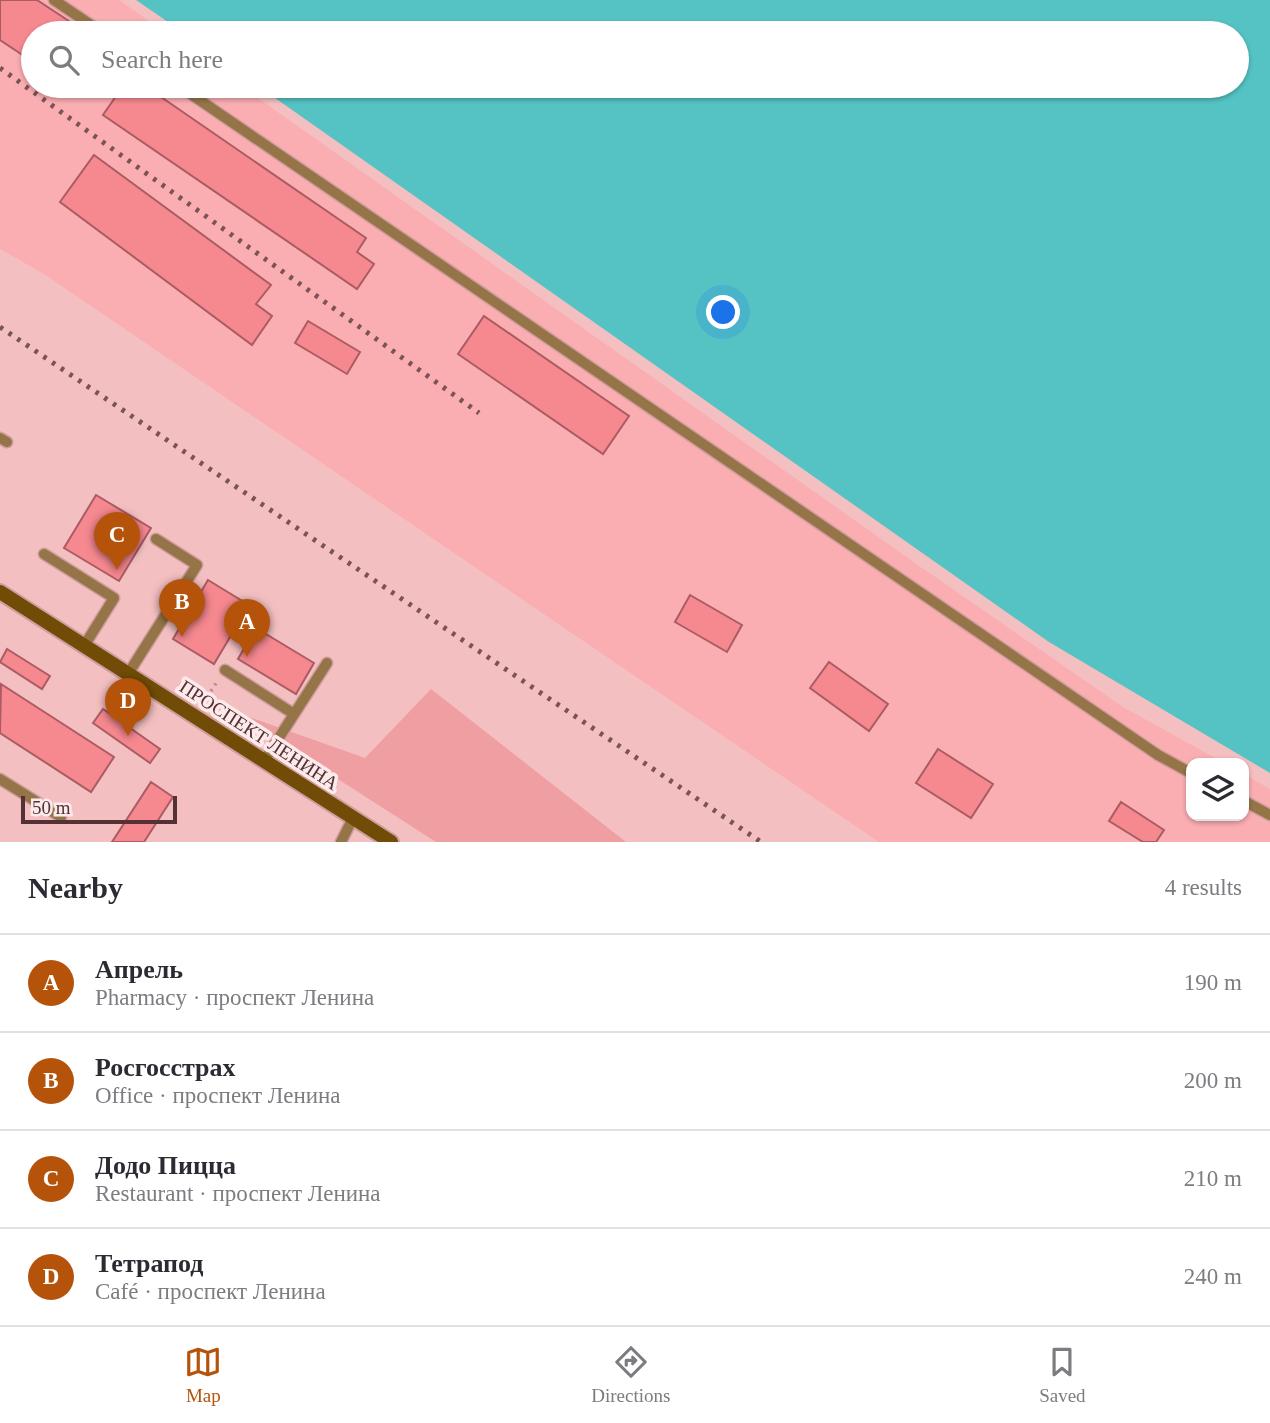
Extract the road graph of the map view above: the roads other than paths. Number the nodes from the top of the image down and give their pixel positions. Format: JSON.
{"nodes":[{"id":1,"x":54,"y":0,"type":"edge"},
{"id":2,"x":85,"y":21,"type":"edge"},
{"id":3,"x":197,"y":98,"type":"edge"},
{"id":4,"x":156,"y":539,"type":"dead end"},
{"id":5,"x":44,"y":554,"type":"dead end"},
{"id":6,"x":0,"y":592,"type":"edge"},
{"id":7,"x":84,"y":646,"type":"junction"},
{"id":8,"x":327,"y":663,"type":"dead end"},
{"id":9,"x":225,"y":670,"type":"dead end"},
{"id":10,"x":128,"y":674,"type":"junction"},
{"id":11,"x":295,"y":714,"type":"junction"},
{"id":12,"x":264,"y":761,"type":"junction"},
{"id":13,"x":1186,"y":770,"type":"edge"},
{"id":14,"x":0,"y":779,"type":"edge"},
{"id":15,"x":1249,"y":804,"type":"edge"},
{"id":16,"x":1270,"y":815,"type":"edge"},
{"id":17,"x":61,"y":817,"type":"dead end"},
{"id":18,"x":353,"y":818,"type":"junction"},
{"id":19,"x":341,"y":842,"type":"edge"},
{"id":20,"x":391,"y":842,"type":"edge"}],
"edges":[{"from":1,"to":2,"type":"lane"},
{"from":3,"to":13,"type":"lane"},
{"from":4,"to":10,"type":"lane"},
{"from":5,"to":7,"type":"lane"},
{"from":6,"to":7,"type":"main road","name":"ПРОСПЕКТ ЛЕНИНА"},
{"from":7,"to":10,"type":"main road","name":"ПРОСПЕКТ ЛЕНИНА"},
{"from":8,"to":11,"type":"lane"},
{"from":9,"to":11,"type":"lane"},
{"from":10,"to":12,"type":"main road","name":"ПРОСПЕКТ ЛЕНИНА"},
{"from":11,"to":12,"type":"lane"},
{"from":12,"to":18,"type":"main road","name":"ПРОСПЕКТ ЛЕНИНА"},
{"from":14,"to":17,"type":"lane"},
{"from":15,"to":16,"type":"lane"},
{"from":18,"to":19,"type":"lane"},
{"from":18,"to":20,"type":"main road","name":"ПРОСПЕКТ ЛЕНИНА"}]}
